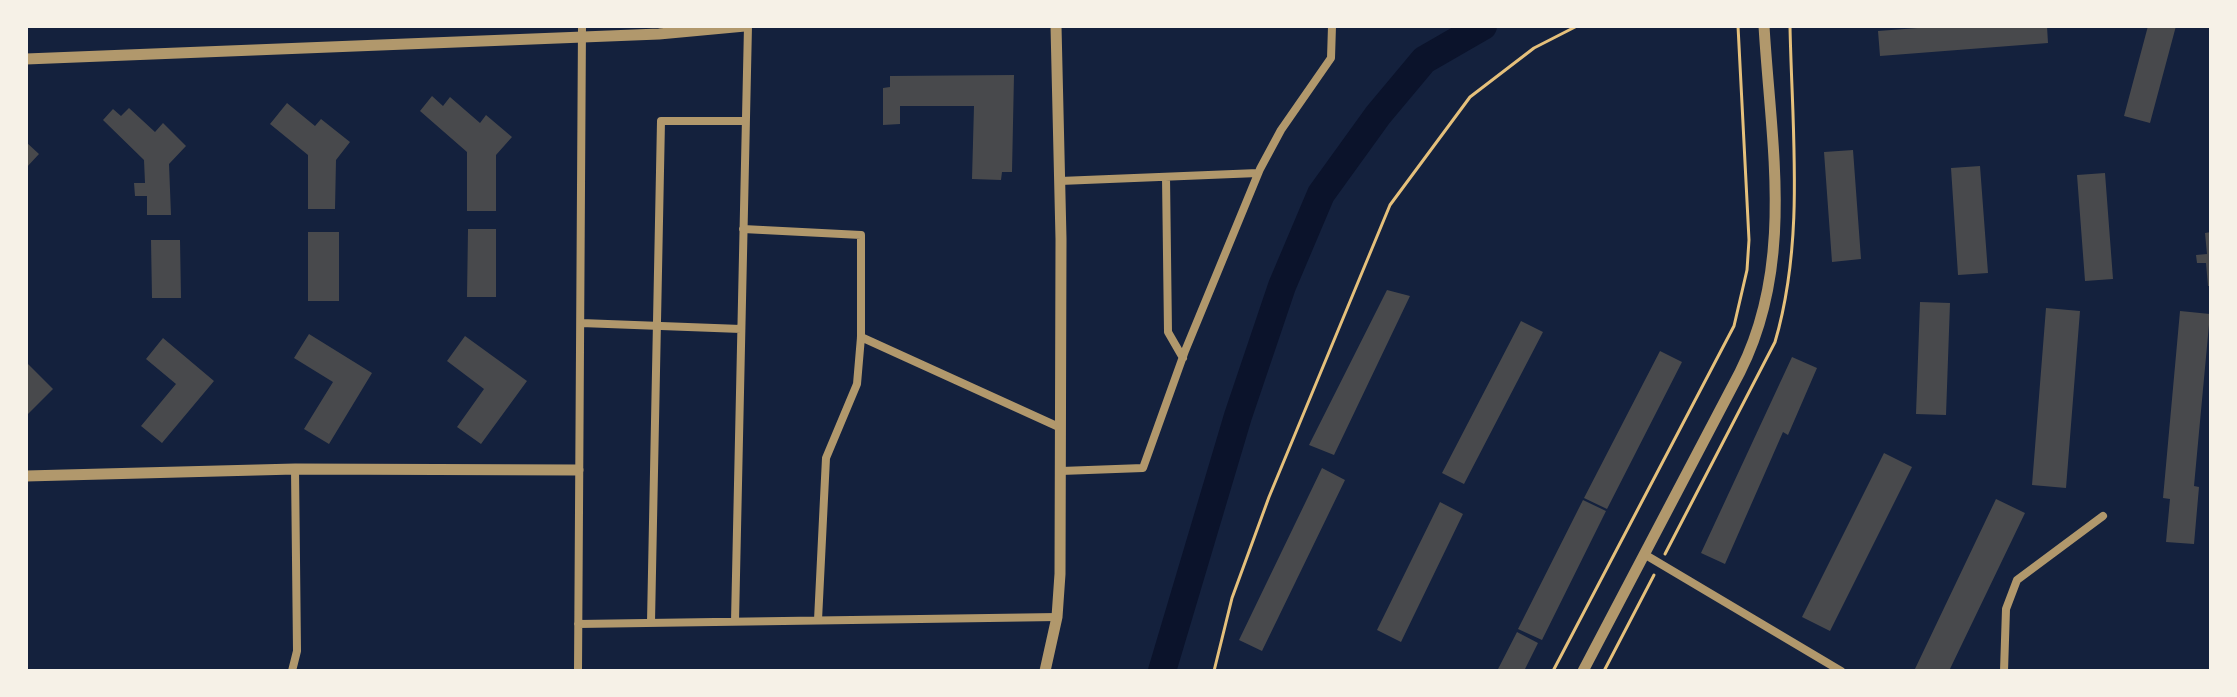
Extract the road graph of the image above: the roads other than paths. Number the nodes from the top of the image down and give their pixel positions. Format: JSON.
{"nodes":[{"id":1,"x":746,"y":26,"type":"edge"},
{"id":2,"x":1056,"y":26,"type":"edge"},
{"id":3,"x":1332,"y":26,"type":"edge"},
{"id":4,"x":1764,"y":26,"type":"edge"},
{"id":5,"x":583,"y":31,"type":"edge"},
{"id":6,"x":26,"y":59,"type":"edge"},
{"id":7,"x":745,"y":121,"type":"junction"},
{"id":8,"x":1258,"y":173,"type":"junction"},
{"id":9,"x":1166,"y":177,"type":"junction"},
{"id":10,"x":1060,"y":181,"type":"junction"},
{"id":11,"x":743,"y":229,"type":"junction"},
{"id":12,"x":581,"y":323,"type":"junction"},
{"id":13,"x":657,"y":327,"type":"junction"},
{"id":14,"x":741,"y":329,"type":"junction"},
{"id":15,"x":861,"y":337,"type":"junction"},
{"id":16,"x":1183,"y":358,"type":"junction"},
{"id":17,"x":1061,"y":428,"type":"junction"},
{"id":18,"x":295,"y":469,"type":"junction"},
{"id":19,"x":578,"y":470,"type":"junction"},
{"id":20,"x":1061,"y":471,"type":"junction"},
{"id":21,"x":26,"y":476,"type":"edge"},
{"id":22,"x":2103,"y":516,"type":"dead end"},
{"id":23,"x":1644,"y":554,"type":"junction"},
{"id":24,"x":1057,"y":617,"type":"junction"},
{"id":25,"x":818,"y":620,"type":"junction"},
{"id":26,"x":735,"y":621,"type":"junction"},
{"id":27,"x":651,"y":622,"type":"junction"},
{"id":28,"x":578,"y":624,"type":"junction"},
{"id":29,"x":292,"y":671,"type":"edge"},
{"id":30,"x":578,"y":671,"type":"edge"},
{"id":31,"x":1045,"y":671,"type":"edge"},
{"id":32,"x":1583,"y":671,"type":"edge"},
{"id":33,"x":1841,"y":671,"type":"edge"},
{"id":34,"x":2004,"y":671,"type":"edge"}],
"edges":[{"from":1,"to":5,"type":"street"},
{"from":1,"to":7,"type":"street"},
{"from":2,"to":10,"type":"street"},
{"from":3,"to":8,"type":"street"},
{"from":4,"to":23,"type":"street"},
{"from":5,"to":6,"type":"street"},
{"from":5,"to":12,"type":"street"},
{"from":7,"to":11,"type":"street"},
{"from":7,"to":13,"type":"street"},
{"from":8,"to":9,"type":"street"},
{"from":8,"to":16,"type":"street"},
{"from":9,"to":10,"type":"street"},
{"from":9,"to":16,"type":"street"},
{"from":10,"to":17,"type":"street"},
{"from":11,"to":14,"type":"street"},
{"from":11,"to":15,"type":"street"},
{"from":12,"to":13,"type":"street"},
{"from":12,"to":19,"type":"street"},
{"from":13,"to":14,"type":"street"},
{"from":13,"to":27,"type":"street"},
{"from":14,"to":26,"type":"street"},
{"from":15,"to":17,"type":"street"},
{"from":15,"to":25,"type":"street"},
{"from":16,"to":20,"type":"street"},
{"from":17,"to":20,"type":"street"},
{"from":18,"to":19,"type":"street"},
{"from":18,"to":21,"type":"street"},
{"from":18,"to":29,"type":"street"},
{"from":19,"to":28,"type":"street"},
{"from":20,"to":24,"type":"street"},
{"from":22,"to":34,"type":"street"},
{"from":23,"to":32,"type":"street"},
{"from":23,"to":33,"type":"street"},
{"from":24,"to":25,"type":"street"},
{"from":24,"to":31,"type":"street"},
{"from":25,"to":26,"type":"street"},
{"from":26,"to":27,"type":"street"},
{"from":27,"to":28,"type":"street"},
{"from":28,"to":30,"type":"street"}]}
